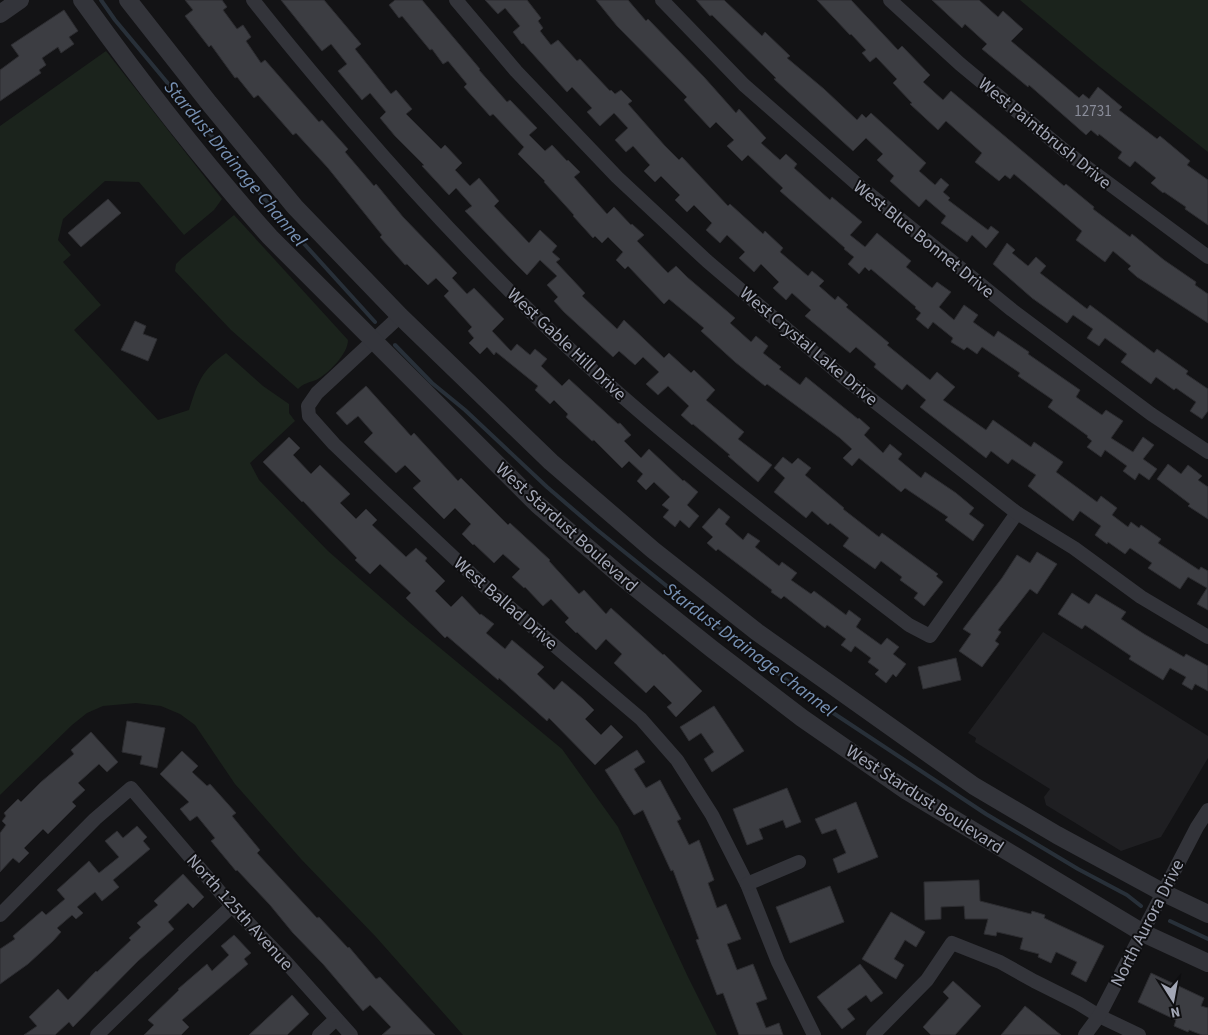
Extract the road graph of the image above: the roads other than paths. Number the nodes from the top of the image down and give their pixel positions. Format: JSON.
{"nodes":[{"id":1,"x":20,"y":0,"type":"edge"},
{"id":2,"x":82,"y":0,"type":"edge"},
{"id":3,"x":128,"y":0,"type":"edge"},
{"id":4,"x":253,"y":0,"type":"edge"},
{"id":5,"x":456,"y":0,"type":"edge"},
{"id":6,"x":662,"y":0,"type":"edge"},
{"id":7,"x":890,"y":0,"type":"edge"},
{"id":8,"x":0,"y":14,"type":"edge"},
{"id":9,"x":1208,"y":257,"type":"edge"},
{"id":10,"x":400,"y":316,"type":"junction"},
{"id":11,"x":373,"y":340,"type":"junction"},
{"id":12,"x":1208,"y":452,"type":"edge"},
{"id":13,"x":1017,"y":513,"type":"junction"},
{"id":14,"x":1208,"y":637,"type":"edge"},
{"id":15,"x":1208,"y":810,"type":"edge"},
{"id":16,"x":799,"y":862,"type":"dead end"},
{"id":17,"x":747,"y":884,"type":"junction"},
{"id":18,"x":1161,"y":897,"type":"junction"},
{"id":19,"x":232,"y":906,"type":"junction"},
{"id":20,"x":1208,"y":914,"type":"edge"},
{"id":21,"x":0,"y":915,"type":"edge"},
{"id":22,"x":1145,"y":927,"type":"junction"},
{"id":23,"x":1208,"y":963,"type":"edge"},
{"id":24,"x":1099,"y":1016,"type":"junction"},
{"id":25,"x":336,"y":1019,"type":"junction"},
{"id":26,"x":97,"y":1035,"type":"edge"},
{"id":27,"x":319,"y":1035,"type":"edge"},
{"id":28,"x":351,"y":1035,"type":"edge"},
{"id":29,"x":814,"y":1035,"type":"edge"},
{"id":30,"x":873,"y":1035,"type":"edge"},
{"id":31,"x":1085,"y":1035,"type":"edge"},
{"id":32,"x":1139,"y":1035,"type":"edge"}],
"edges":[{"from":1,"to":8,"type":"street"},
{"from":2,"to":11,"type":"street","name":"West Stardust Boulevard"},
{"from":3,"to":10,"type":"street"},
{"from":4,"to":13,"type":"street","name":"West Gable Hill Drive"},
{"from":5,"to":13,"type":"street","name":"West Crystal Lake Drive"},
{"from":6,"to":12,"type":"street","name":"West Blue Bonnet Drive"},
{"from":7,"to":9,"type":"street","name":"West Paintbrush Drive"},
{"from":10,"to":11,"type":"street","name":"West Ballad Drive"},
{"from":10,"to":18,"type":"street"},
{"from":11,"to":17,"type":"street","name":"West Ballad Drive"},
{"from":11,"to":22,"type":"street","name":"West Stardust Boulevard"},
{"from":13,"to":14,"type":"street","name":"West Crystal Lake Drive"},
{"from":15,"to":18,"type":"street","name":"North Aurora Drive"},
{"from":16,"to":17,"type":"street"},
{"from":17,"to":29,"type":"street","name":"West Ballad Drive"},
{"from":18,"to":20,"type":"street"},
{"from":18,"to":22,"type":"street","name":"North Aurora Drive"},
{"from":19,"to":21,"type":"street","name":"North 125th Avenue"},
{"from":19,"to":25,"type":"street","name":"North 125th Avenue"},
{"from":19,"to":26,"type":"street"},
{"from":22,"to":23,"type":"street","name":"West Stardust Boulevard"},
{"from":22,"to":24,"type":"street","name":"North Aurora Drive"},
{"from":24,"to":30,"type":"street"},
{"from":24,"to":31,"type":"street","name":"North Aurora Drive"},
{"from":24,"to":32,"type":"street"},
{"from":25,"to":27,"type":"street"},
{"from":25,"to":28,"type":"street","name":"North 125th Avenue"}]}
